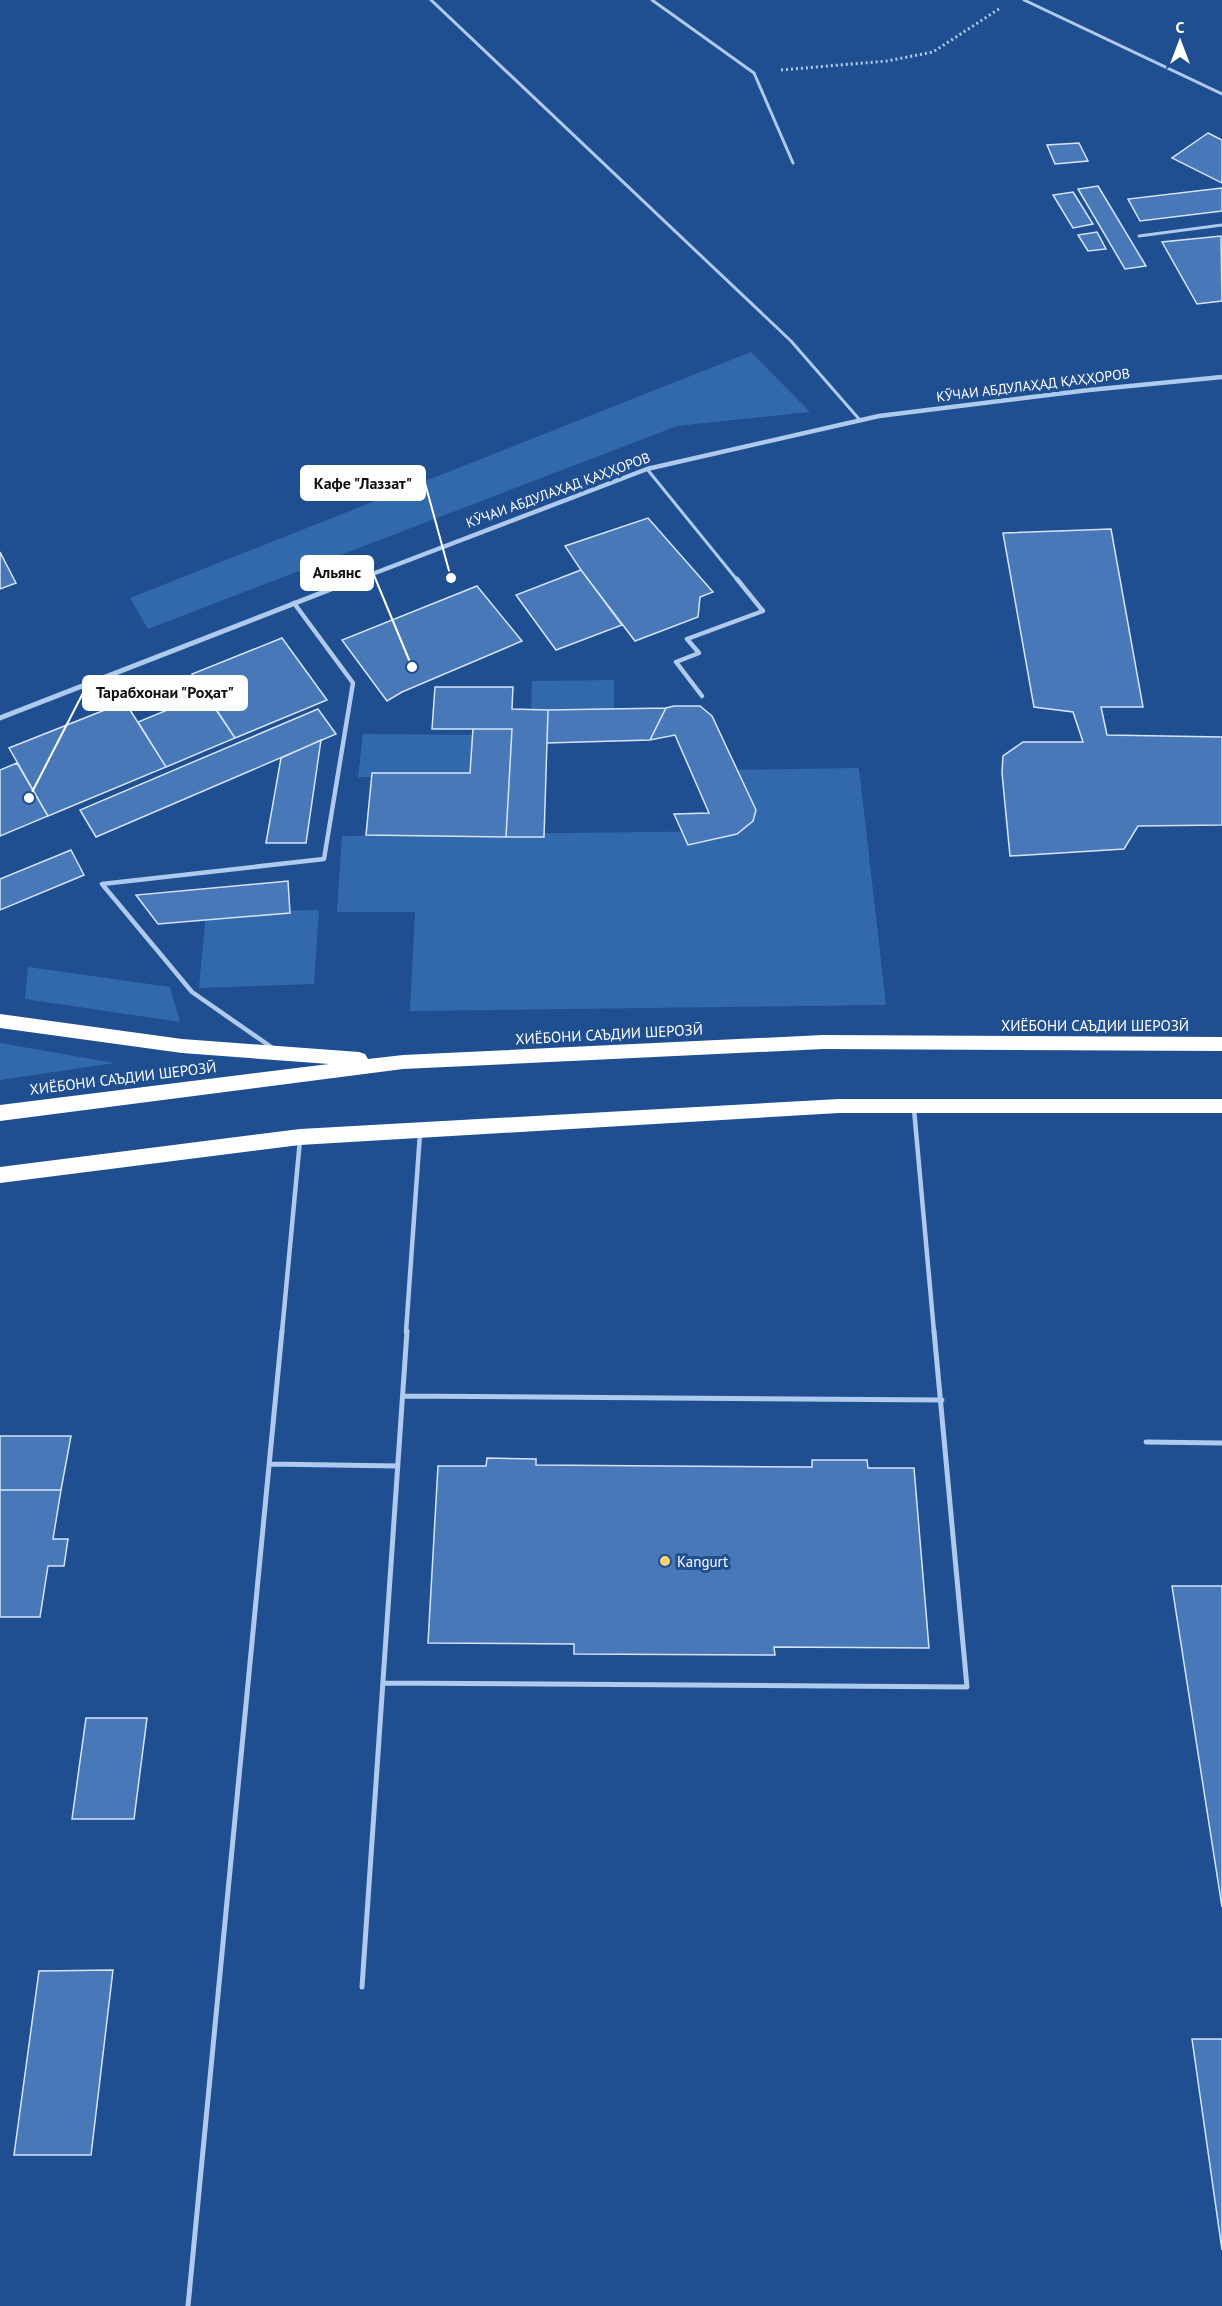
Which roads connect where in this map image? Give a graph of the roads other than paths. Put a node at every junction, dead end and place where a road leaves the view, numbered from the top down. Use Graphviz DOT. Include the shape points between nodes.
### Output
graph roads {
  1 [pos="431,0"];
  2 [pos="652,0"];
  3 [pos="1024,0"];
  4 [pos="1222,94"];
  5 [pos="794,163"];
  6 [pos="1222,225"];
  7 [pos="1139,236"];
  8 [pos="1222,377"];
  9 [pos="860,419"];
  10 [pos="647,469"];
  11 [pos="294,603"];
  12 [pos="702,696"];
  13 [pos="0,718"];
  14 [pos="0,1021"];
  15 [pos="1222,1044"];
  16 [pos="282,1054"];
  17 [pos="403,1062"];
  18 [pos="914,1106"];
  19 [pos="1222,1106"];
  20 [pos="0,1113"];
  21 [pos="421,1130"];
  22 [pos="300,1137"];
  23 [pos="0,1175"];
  24 [pos="403,1396"];
  25 [pos="942,1400"];
  26 [pos="1146,1442"];
  27 [pos="1222,1443"];
  28 [pos="269,1464"];
  29 [pos="398,1466"];
  30 [pos="383,1683"];
  31 [pos="362,1987"];
  32 [pos="188,2306"];
  1 -- 9 [label="lane" via="791,341"];
  2 -- 5 [label="lane" via="754,73"];
  3 -- 4 [label="lane"];
  6 -- 7 [label="lane"];
  8 -- 9 [label="street, КӮЧАИ АБДУЛАҲАД ҚАҲҲОРОВ"];
  9 -- 10 [label="street, КӮЧАИ АБДУЛАҲАД ҚАҲҲОРОВ"];
  10 -- 11 [label="street, КӮЧАИ АБДУЛАҲАД ҚАҲҲОРОВ"];
  10 -- 12 [label="lane" via="763,611 687,639 699,653 676,662"];
  11 -- 13 [label="street, КӮЧАИ АБДУЛАҲАД ҚАҲҲОРОВ"];
  11 -- 16 [label="lane" via="353,683 324,859 102,884 192,992"];
  14 -- 16 [label="highway" via="182,1046"];
  15 -- 17 [label="highway, ХИЁБОНИ САЪДИИ ШЕРОЗӢ" via="823,1042"];
  16 -- 17 [label="highway"];
  17 -- 20 [label="highway, ХИЁБОНИ САЪДИИ ШЕРОЗӢ"];
  18 -- 19 [label="highway"];
  18 -- 21 [label="highway" via="839,1106"];
  18 -- 25 [label="lane"];
  21 -- 22 [label="highway"];
  21 -- 24 [label="lane"];
  22 -- 23 [label="highway"];
  22 -- 28 [label="lane"];
  24 -- 25 [label="lane"];
  24 -- 29 [label="lane"];
  25 -- 30 [label="lane" via="967,1687"];
  26 -- 27 [label="lane"];
  28 -- 29 [label="lane"];
  28 -- 32 [label="lane"];
  29 -- 30 [label="lane"];
  30 -- 31 [label="lane"];
}
